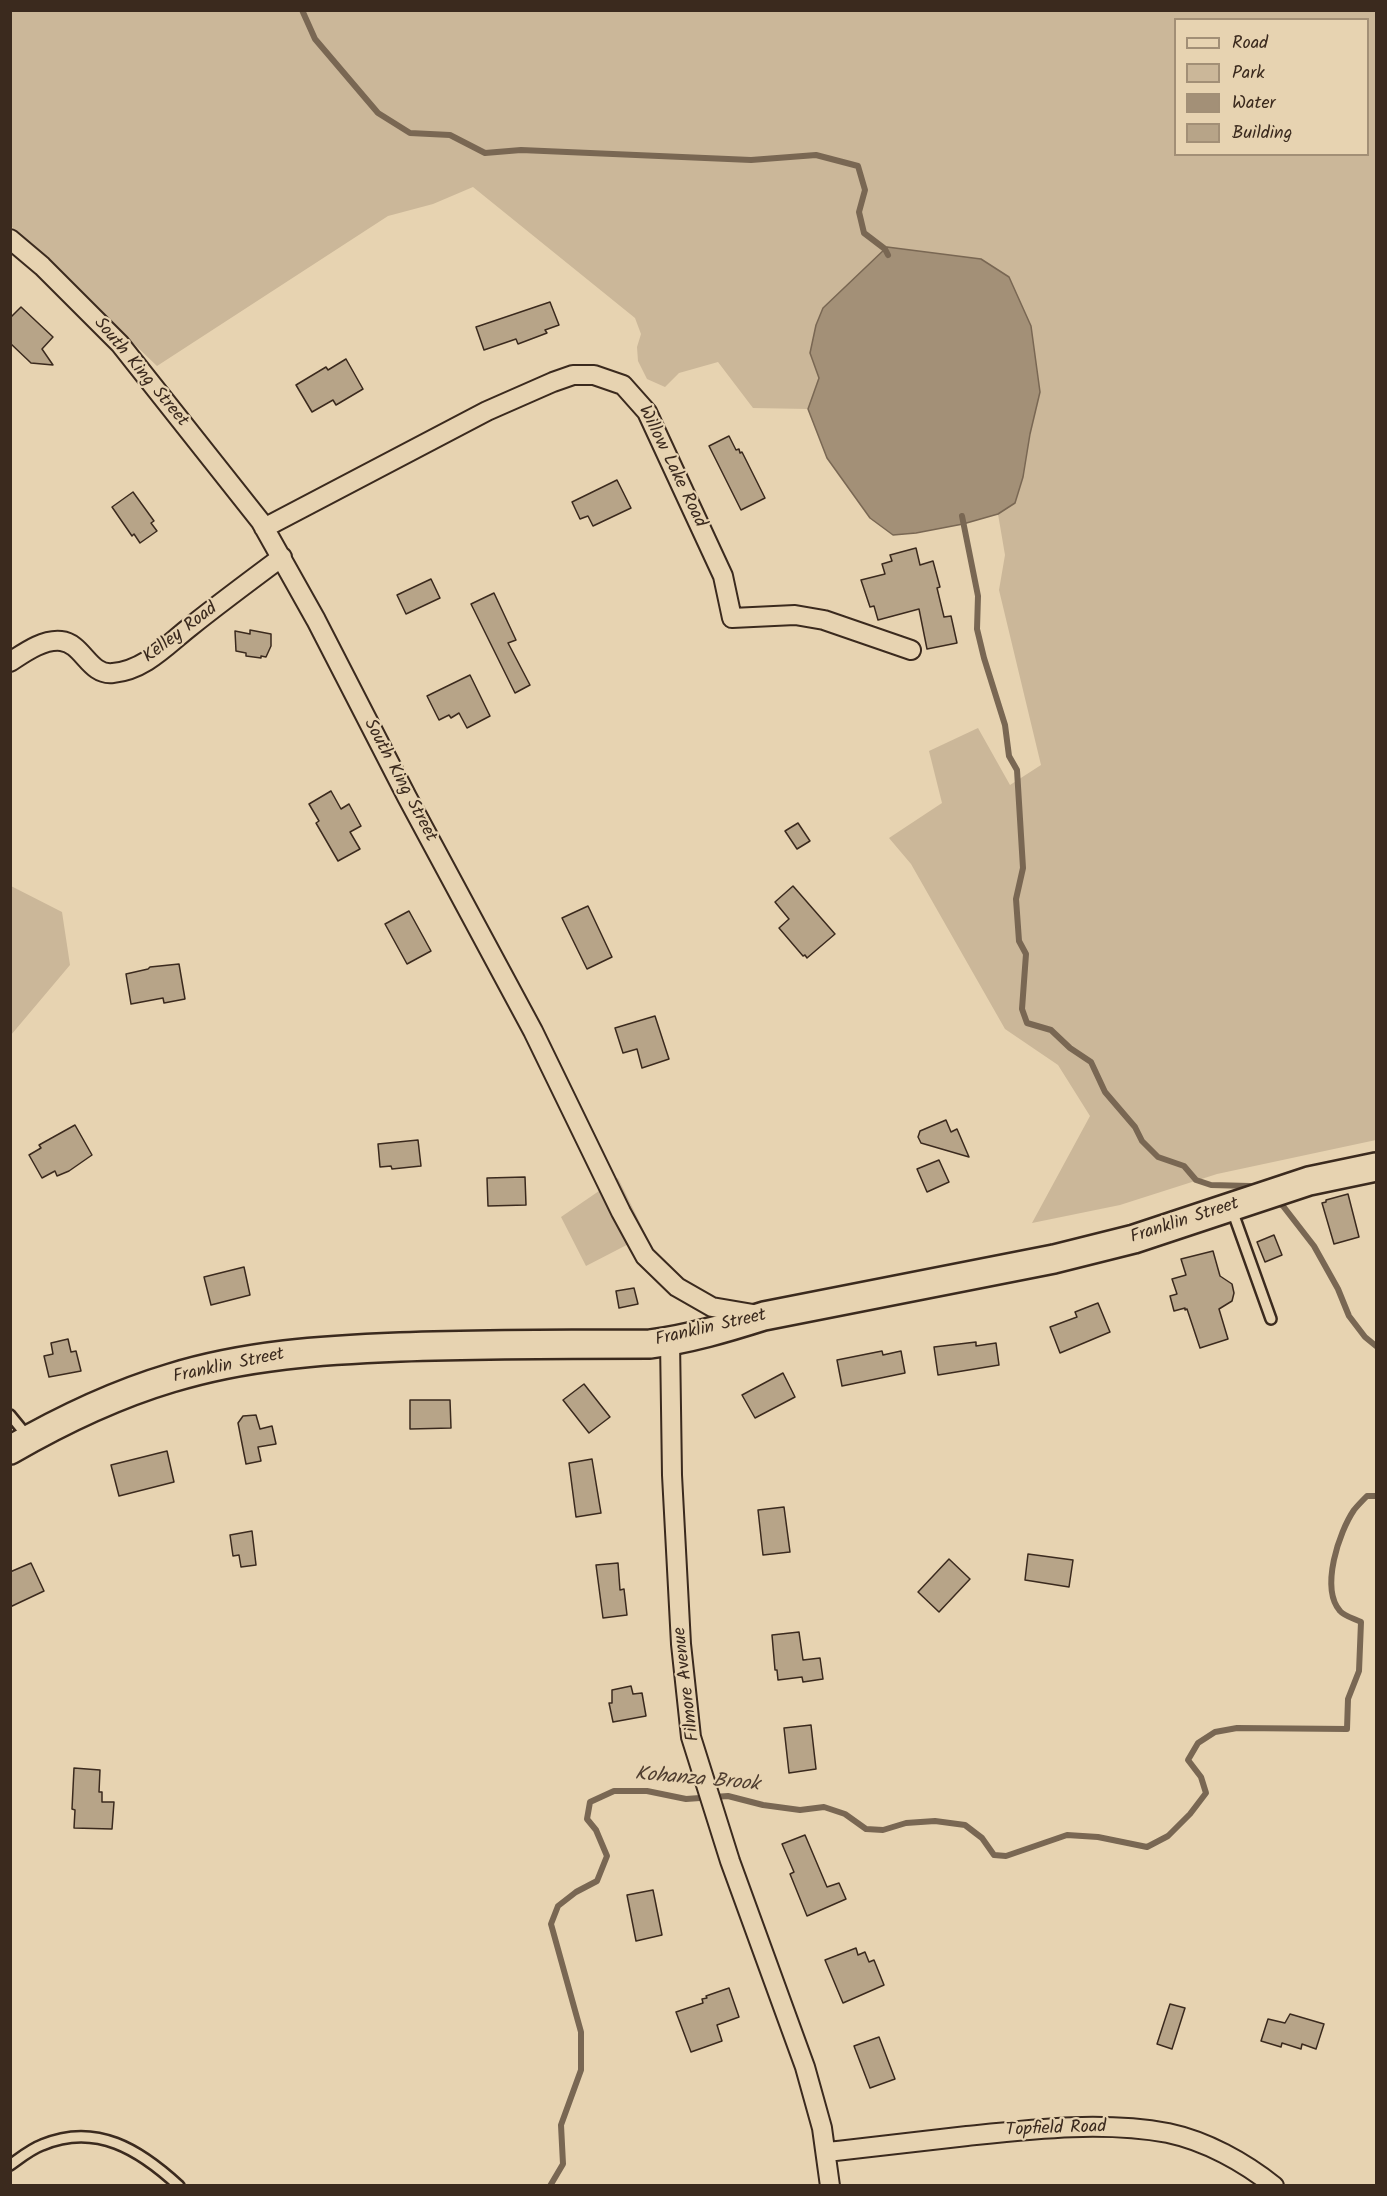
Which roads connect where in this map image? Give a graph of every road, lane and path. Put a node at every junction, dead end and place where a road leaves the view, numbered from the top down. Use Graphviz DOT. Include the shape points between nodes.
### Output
graph roads {
  1 [pos="10,239"];
  2 [pos="264,528"];
  3 [pos="282,557"];
  4 [pos="911,650"];
  5 [pos="10,662"];
  6 [pos="1377,1167"];
  7 [pos="1231,1208"];
  8 [pos="764,1316"];
  9 [pos="1271,1319"];
  10 [pos="670,1341"];
  11 [pos="10,1415"];
  12 [pos="20,1445"];
  13 [pos="827,2152"];
  14 [pos="10,2165"];
  15 [pos="179,2186"];
  16 [pos="830,2186"];
  17 [pos="1274,2186"];
  1 -- 2 [label="street, South King Street" via="120,344"];
  2 -- 3 [label="street, South King Street"];
  2 -- 4 [label="street, Willow Lake Road" via="487,411 573,375 594,375 623,385 647,412 723,576 732,618 795,615 824,620"];
  3 -- 5 [label="street, Kelley Road" via="136,668 111,674 101,672 78,649 60,641 29,650"];
  3 -- 8 [label="street, South King Street" via="533,1031 645,1256 677,1287 712,1307"];
  6 -- 7 [label="main road, Franklin Street" via="1309,1181"];
  7 -- 8 [label="main road, Franklin Street" via="1054,1259"];
  7 -- 9 [label="lane"];
  8 -- 10 [label="main road, Franklin Street"];
  10 -- 12 [label="main road, Franklin Street" via="348,1349 267,1356 172,1377 105,1401"];
  10 -- 13 [label="street, Filmore Avenue" via="672,1475 691,1737 730,1861 805,2067"];
  11 -- 12 [label="lane"];
  13 -- 16 [label="street, Filmore Avenue"];
  13 -- 17 [label="street, Topfield Road" via="1016,2131 1114,2128 1169,2134 1207,2145"];
  14 -- 15 [label="lane" via="42,2145 80,2135 112,2140 154,2163"];
}
